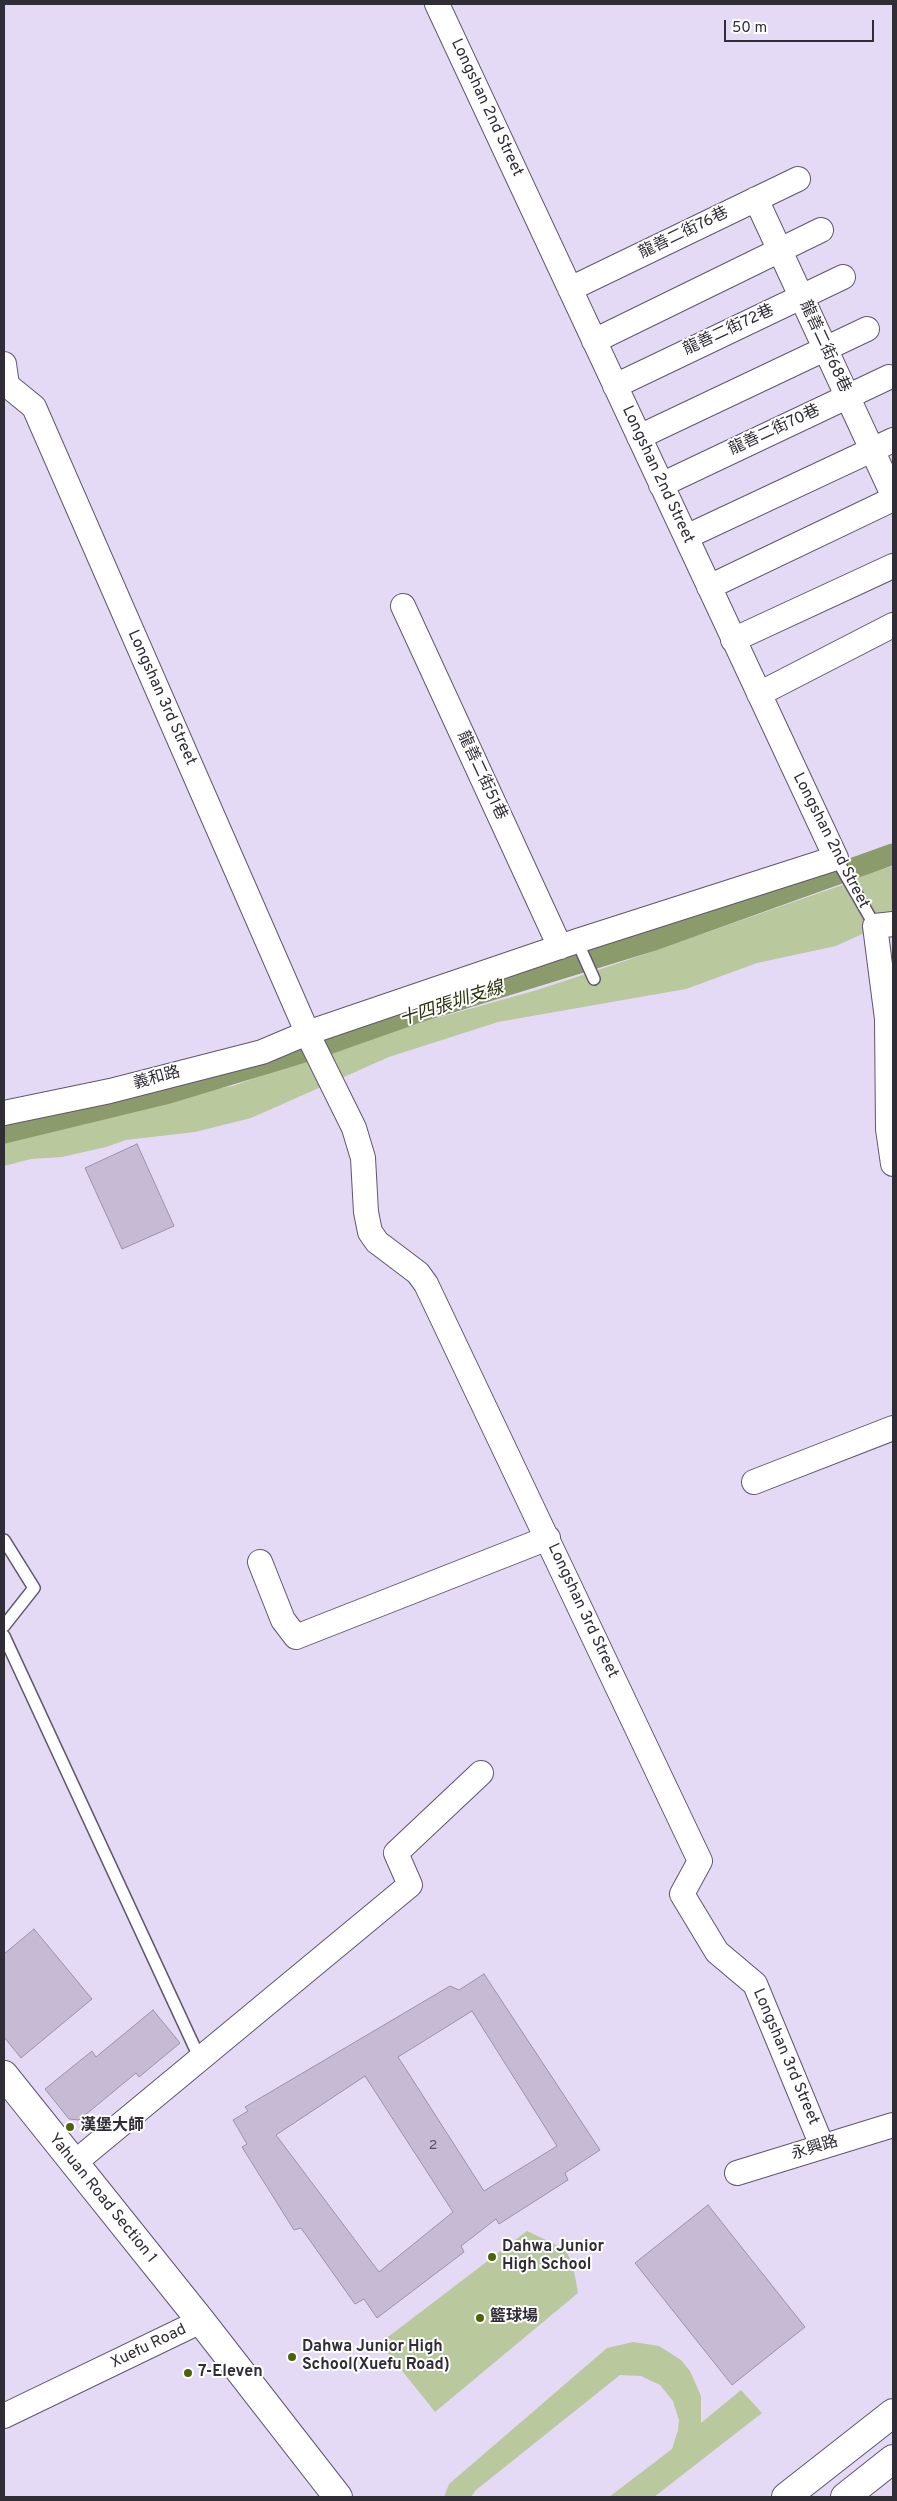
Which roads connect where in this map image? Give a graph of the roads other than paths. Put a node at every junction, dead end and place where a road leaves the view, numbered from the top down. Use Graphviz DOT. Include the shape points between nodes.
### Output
graph roads {
  1 [pos="437,4"];
  2 [pos="798,179"];
  3 [pos="756,200"];
  4 [pos="821,230"];
  5 [pos="780,251"];
  6 [pos="843,277"];
  7 [pos="570,289"];
  8 [pos="801,297"];
  9 [pos="867,328"];
  10 [pos="594,341"];
  11 [pos="825,348"];
  12 [pos="4,364"];
  13 [pos="889,377"];
  14 [pos="615,386"];
  15 [pos="848,397"];
  16 [pos="639,437"];
  17 [pos="883,445"];
  18 [pos="661,484"];
  19 [pos="893,497"];
  20 [pos="686,537"];
  21 [pos="893,566"];
  22 [pos="709,587"];
  23 [pos="403,606"];
  24 [pos="893,625"];
  25 [pos="734,640"];
  26 [pos="759,694"];
  27 [pos="836,858"];
  28 [pos="884,925"];
  29 [pos="568,944"];
  30 [pos="594,979"];
  31 [pos="309,1037"];
  32 [pos="4,1113"];
  33 [pos="893,1164"];
  34 [pos="893,1428"];
  35 [pos="754,1482"];
  36 [pos="548,1538"];
  37 [pos="4,1540"];
  38 [pos="260,1562"];
  39 [pos="4,1626"];
  40 [pos="4,1636"];
  41 [pos="481,1773"];
  42 [pos="200,2059"];
  43 [pos="4,2075"];
  44 [pos="893,2125"];
  45 [pos="822,2146"];
  46 [pos="73,2164"];
  47 [pos="737,2173"];
  48 [pos="201,2322"];
  49 [pos="893,2413"];
  50 [pos="4,2416"];
  51 [pos="893,2459"];
  52 [pos="338,2497"];
  53 [pos="786,2497"];
  54 [pos="845,2497"];
  1 -- 7 [label="street, Longshan 2nd Street"];
  2 -- 3 [label="street, 龍善二街76巷"];
  3 -- 5 [label="street, 龍善二街68巷"];
  3 -- 7 [label="street, 龍善二街76巷"];
  4 -- 5 [label="street"];
  5 -- 8 [label="street, 龍善二街68巷"];
  5 -- 10 [label="street"];
  6 -- 8 [label="street, 龍善二街72巷"];
  7 -- 10 [label="street, Longshan 2nd Street"];
  8 -- 11 [label="street, 龍善二街68巷"];
  8 -- 14 [label="street, 龍善二街72巷"];
  9 -- 11 [label="street"];
  10 -- 14 [label="street, Longshan 2nd Street"];
  11 -- 15 [label="street, 龍善二街68巷"];
  11 -- 16 [label="street"];
  12 -- 31 [label="street, Longshan 3rd Street" via="7,385 34,407"];
  13 -- 15 [label="street, 龍善二街70巷"];
  14 -- 16 [label="street, Longshan 2nd Street"];
  15 -- 17 [label="street, 龍善二街68巷"];
  15 -- 18 [label="street, 龍善二街70巷"];
  16 -- 18 [label="street, Longshan 2nd Street"];
  17 -- 19 [label="street, 龍善二街68巷"];
  17 -- 20 [label="street"];
  18 -- 20 [label="street, Longshan 2nd Street"];
  19 -- 22 [label="street, 龍善二街68巷"];
  20 -- 22 [label="street, Longshan 2nd Street"];
  21 -- 25 [label="street"];
  22 -- 25 [label="street, Longshan 2nd Street"];
  23 -- 29 [label="street, 龍善二街51巷"];
  24 -- 26 [label="street"];
  25 -- 26 [label="street, Longshan 2nd Street"];
  26 -- 27 [label="street, Longshan 2nd Street"];
  27 -- 28 [label="lane, Longshan 2nd Street" via="860,902"];
  27 -- 29 [label="street"];
  28 -- 33 [label="street" via="888,1129"];
  29 -- 30 [label="lane"];
  29 -- 31 [label="street"];
  31 -- 32 [label="street, 義和路" via="110,1092"];
  31 -- 36 [label="street, Longshan 3rd Street" via="360,1142 370,1232 377,1242 418,1273 426,1284"];
  34 -- 35 [label="street"];
  36 -- 38 [label="street" via="296,1637 282,1620"];
  36 -- 45 [label="street, Longshan 3rd Street" via="700,1861 682,1894 717,1952 755,1984"];
  37 -- 39 [label="lane" via="34,1588"];
  40 -- 42 [label="lane"];
  41 -- 42 [label="street" via="396,1853 410,1885"];
  42 -- 46 [label="street"];
  43 -- 46 [label="street, Yahuan Road Section 1"];
  44 -- 45 [label="street, 永興路"];
  45 -- 47 [label="street, 永興路"];
  46 -- 48 [label="street, Yahuan Road Section 1"];
  48 -- 50 [label="street, Xuefu Road"];
  48 -- 52 [label="street, Xuefu Road"];
  49 -- 53 [label="street"];
  51 -- 54 [label="street"];
}
